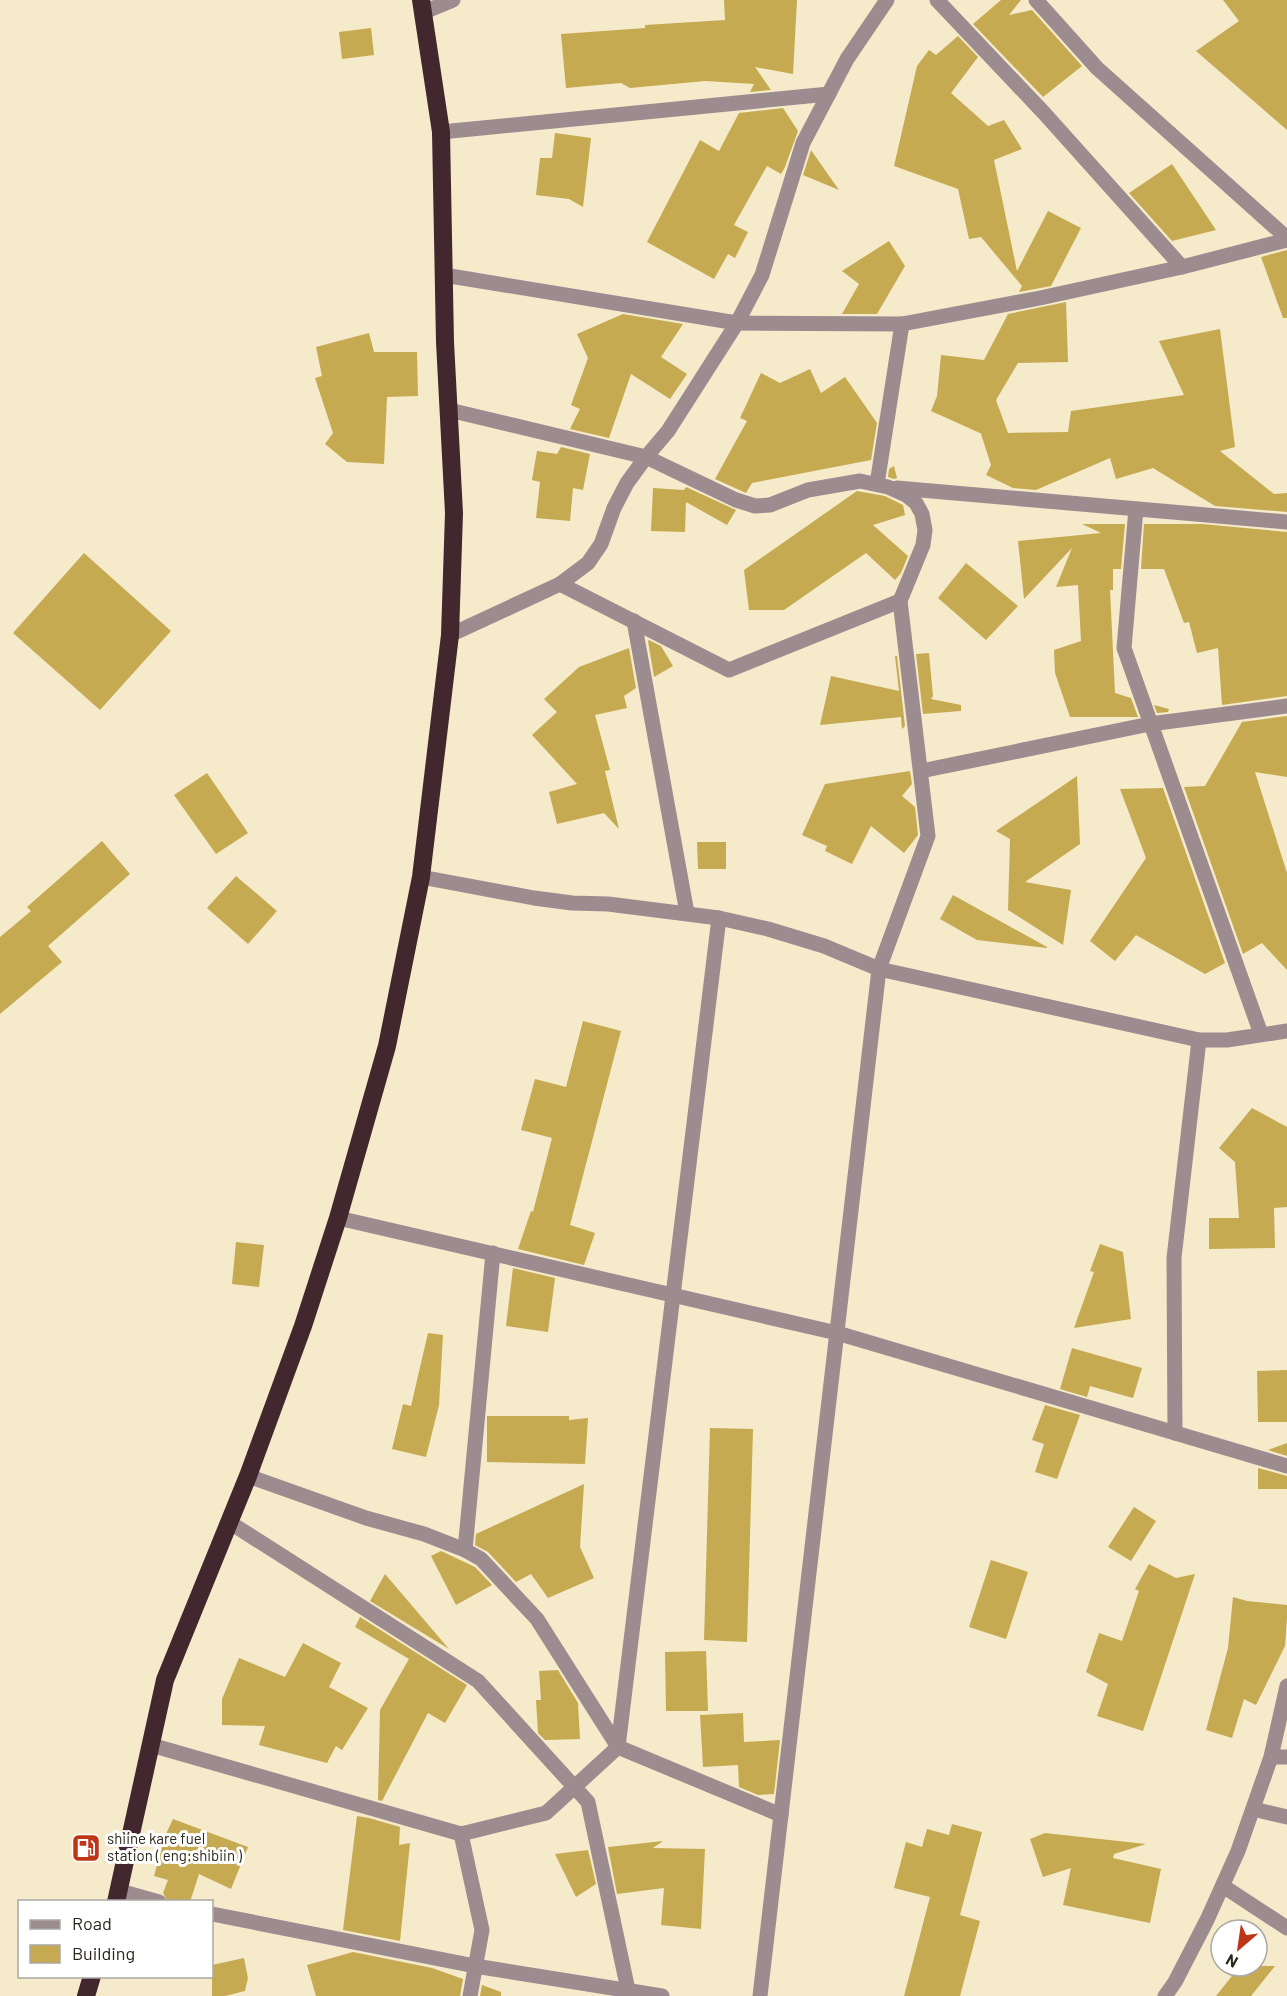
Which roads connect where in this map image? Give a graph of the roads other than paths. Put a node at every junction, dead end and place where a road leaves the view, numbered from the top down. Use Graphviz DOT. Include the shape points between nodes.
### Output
graph roads {
  1 [pos="453,0"];
  2 [pos="887,0"];
  3 [pos="937,0"];
  4 [pos="1036,0"];
  5 [pos="423,6"];
  6 [pos="829,94"];
  7 [pos="441,132"];
  8 [pos="1287,239"];
  9 [pos="1182,267"];
  10 [pos="444,275"];
  11 [pos="736,323"];
  12 [pos="902,324"];
  13 [pos="448,410"];
  14 [pos="646,457"];
  15 [pos="883,486"];
  16 [pos="1136,508"];
  17 [pos="1287,522"];
  18 [pos="560,584"];
  19 [pos="900,601"];
  20 [pos="634,621"];
  21 [pos="450,635"];
  22 [pos="1287,706"];
  23 [pos="1150,724"];
  24 [pos="921,771"];
  25 [pos="421,877"];
  26 [pos="687,913"];
  27 [pos="719,918"];
  28 [pos="879,969"];
  29 [pos="1287,1031"];
  30 [pos="1262,1034"];
  31 [pos="1199,1040"];
  32 [pos="338,1218"];
  33 [pos="492,1253"];
  34 [pos="673,1295"];
  35 [pos="837,1333"];
  36 [pos="1175,1433"];
  37 [pos="1287,1466"];
  38 [pos="248,1476"];
  39 [pos="230,1522"];
  40 [pos="465,1550"];
  41 [pos="1287,1686"];
  42 [pos="151,1745"];
  43 [pos="618,1747"];
  44 [pos="1271,1757"];
  45 [pos="1287,1757"];
  46 [pos="575,1787"];
  47 [pos="1253,1809"];
  48 [pos="781,1815"];
  49 [pos="1287,1817"];
  50 [pos="461,1834"];
  51 [pos="1223,1886"];
  52 [pos="118,1896"];
  53 [pos="145,1900"];
  54 [pos="213,1914"];
  55 [pos="1287,1928"];
  56 [pos="475,1965"];
  57 [pos="92,1978"];
  58 [pos="628,1990"];
  59 [pos="86,1996"];
  60 [pos="470,1996"];
  61 [pos="662,1996"];
  62 [pos="760,1996"];
  63 [pos="1165,1996"];
  1 -- 5 [label="street"];
  2 -- 6 [label="street" via="847,59"];
  3 -- 9 [label="street"];
  4 -- 8 [label="street" via="1097,68"];
  5 -- 7 [label="highway"];
  6 -- 7 [label="street"];
  6 -- 11 [label="street" via="803,142 762,275"];
  7 -- 10 [label="highway"];
  8 -- 9 [label="street"];
  9 -- 12 [label="street"];
  10 -- 11 [label="street"];
  10 -- 13 [label="highway"];
  11 -- 12 [label="street"];
  11 -- 14 [label="street" via="668,431"];
  12 -- 15 [label="street"];
  13 -- 14 [label="street"];
  13 -- 21 [label="highway" via="454,513"];
  14 -- 15 [label="street" via="755,506 840,483 860,481"];
  14 -- 18 [label="street" via="627,483 601,544 588,564"];
  15 -- 16 [label="street"];
  15 -- 19 [label="street" via="916,503 925,530 923,545"];
  16 -- 17 [label="street"];
  16 -- 23 [label="street" via="1124,648"];
  18 -- 20 [label="street"];
  18 -- 21 [label="street"];
  19 -- 20 [label="street" via="729,670"];
  19 -- 24 [label="street"];
  20 -- 26 [label="street"];
  21 -- 25 [label="highway"];
  22 -- 23 [label="street"];
  23 -- 24 [label="street"];
  23 -- 30 [label="street"];
  24 -- 28 [label="street" via="928,836"];
  25 -- 26 [label="street" via="534,898"];
  25 -- 32 [label="highway" via="387,1046"];
  26 -- 27 [label="street"];
  27 -- 28 [label="street" via="824,946"];
  27 -- 34 [label="street"];
  28 -- 31 [label="street"];
  28 -- 35 [label="street"];
  29 -- 30 [label="street"];
  30 -- 31 [label="street"];
  31 -- 36 [label="street" via="1174,1258"];
  32 -- 33 [label="street"];
  32 -- 38 [label="highway"];
  33 -- 34 [label="street"];
  33 -- 40 [label="street"];
  34 -- 35 [label="street"];
  34 -- 43 [label="street"];
  35 -- 36 [label="street"];
  35 -- 48 [label="street"];
  36 -- 37 [label="street"];
  38 -- 39 [label="highway"];
  38 -- 40 [label="street"];
  39 -- 42 [label="highway" via="165,1680"];
  39 -- 46 [label="street" via="478,1681"];
  40 -- 43 [label="street" via="481,1559 537,1619"];
  41 -- 44 [label="street"];
  42 -- 50 [label="street"];
  42 -- 52 [label="highway"];
  43 -- 46 [label="street"];
  43 -- 48 [label="street"];
  44 -- 45 [label="street"];
  44 -- 47 [label="street"];
  46 -- 50 [label="street" via="546,1814"];
  46 -- 58 [label="street" via="588,1802"];
  47 -- 49 [label="street"];
  47 -- 51 [label="street"];
  48 -- 62 [label="street"];
  50 -- 56 [label="street" via="482,1930"];
  51 -- 55 [label="street"];
  51 -- 63 [label="street"];
  52 -- 53 [label="street"];
  54 -- 56 [label="street"];
  56 -- 58 [label="street"];
  56 -- 60 [label="street"];
  57 -- 59 [label="highway"];
  58 -- 61 [label="street"];
}
